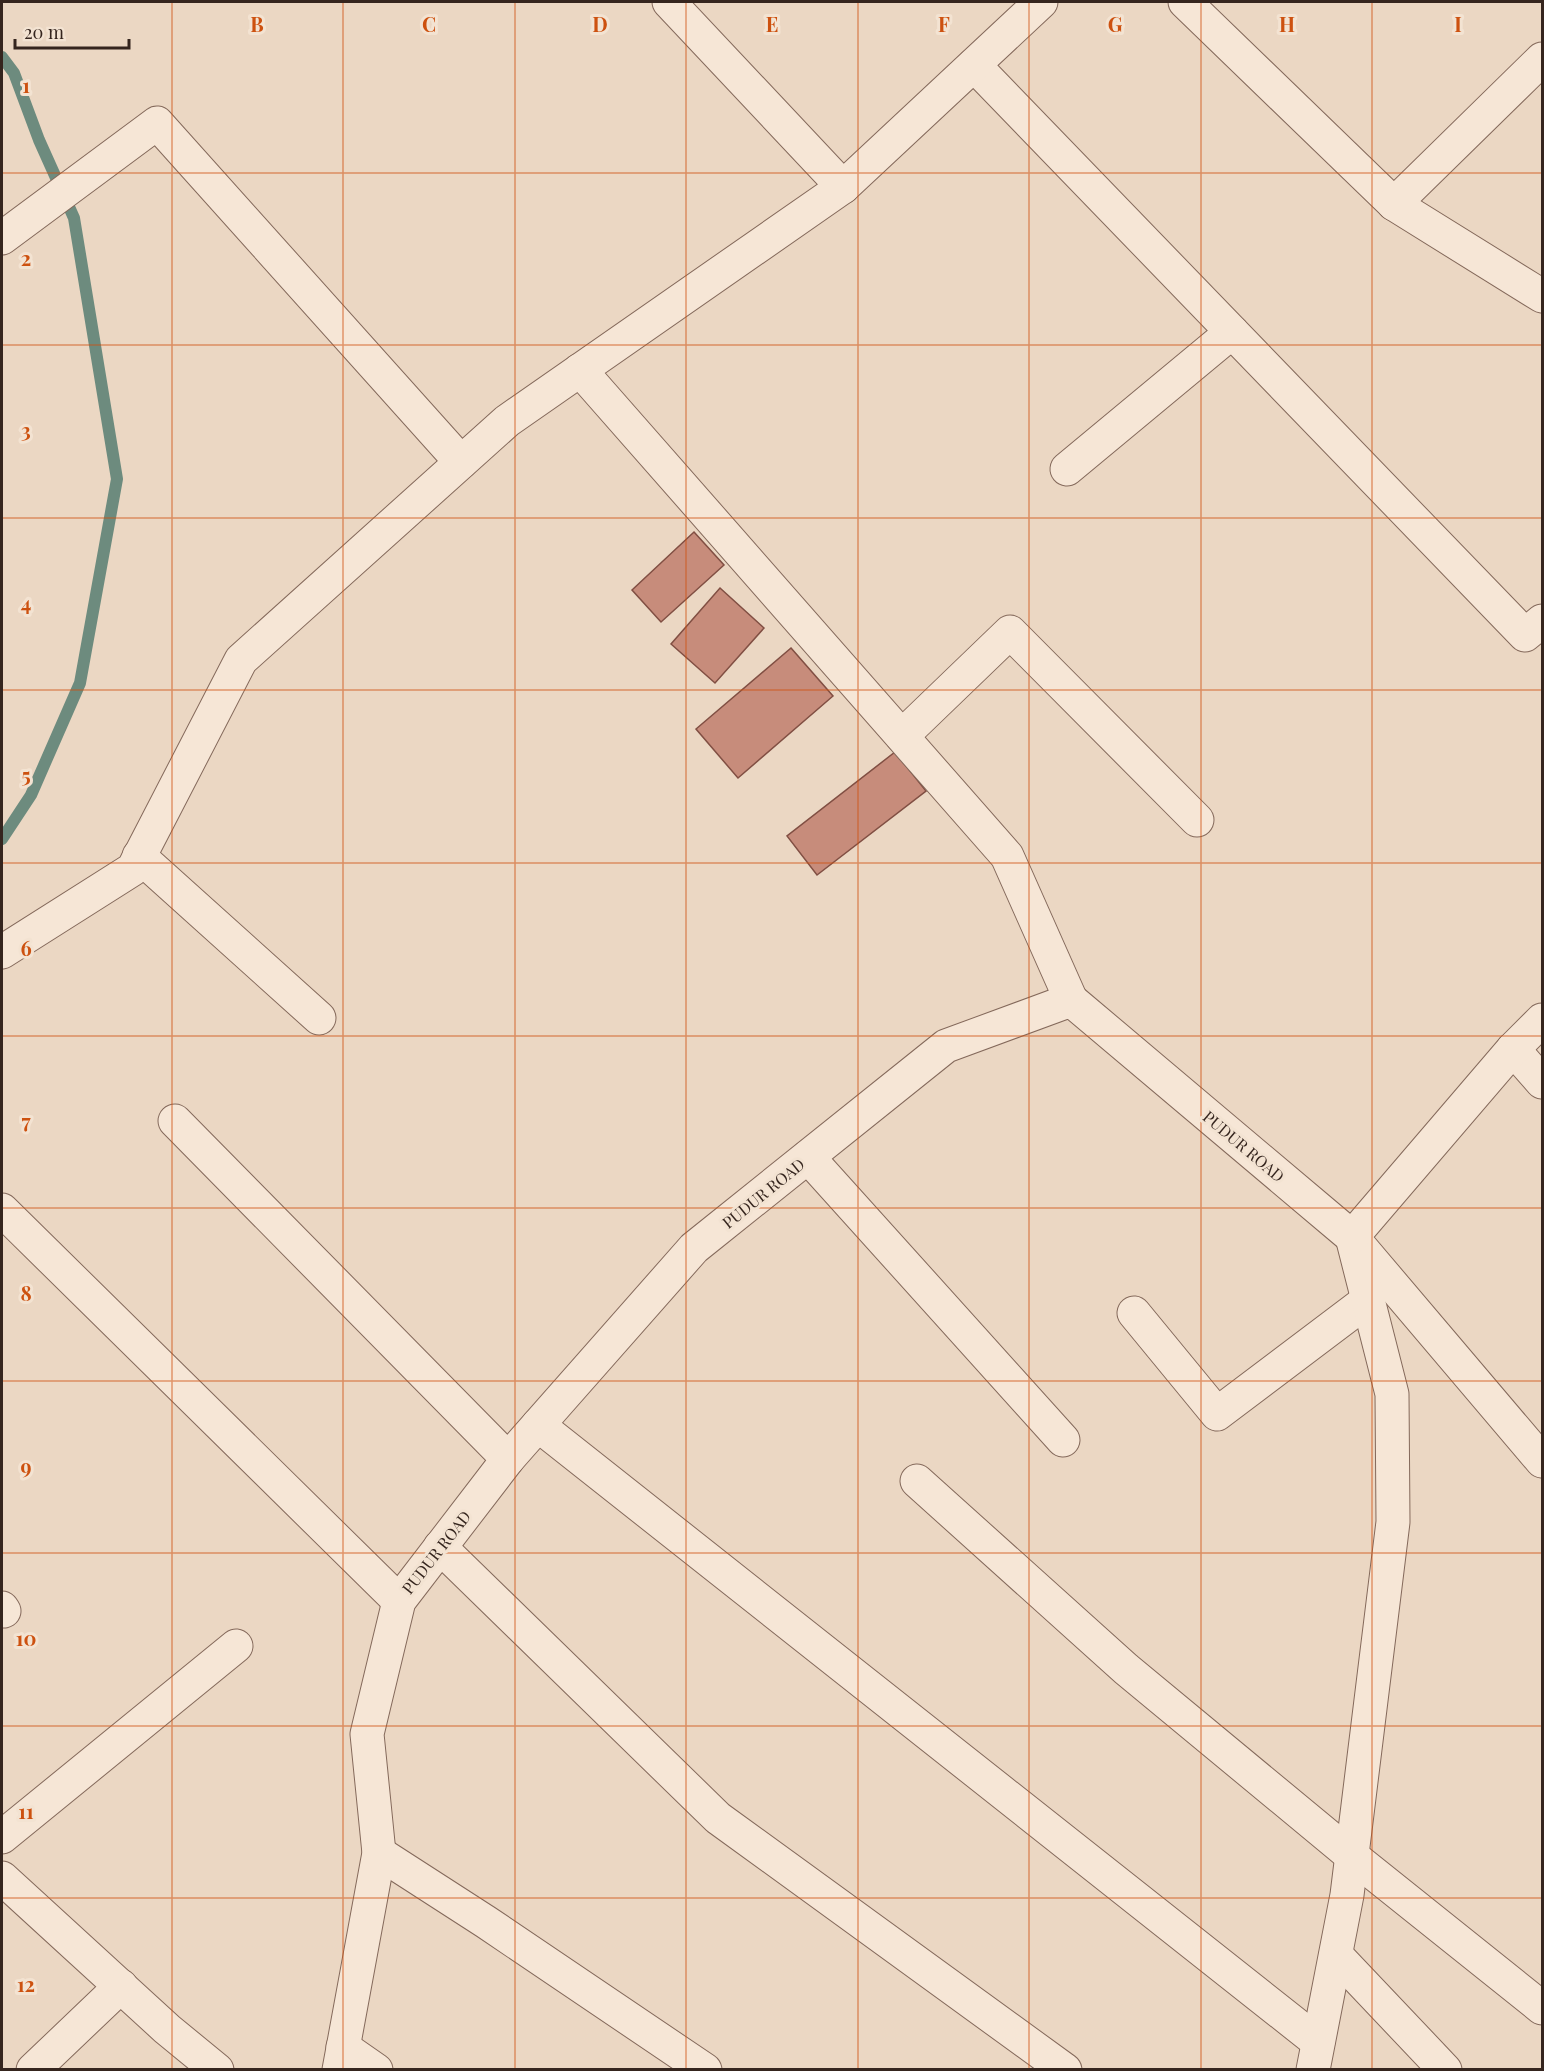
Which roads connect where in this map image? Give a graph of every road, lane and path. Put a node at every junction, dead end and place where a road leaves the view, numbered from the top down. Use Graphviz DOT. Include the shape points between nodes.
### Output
graph roads {
  1 [pos="669,2"];
  2 [pos="1041,2"];
  3 [pos="1185,2"];
  4 [pos="1542,59"];
  5 [pos="974,65"];
  6 [pos="843,187"];
  7 [pos="1394,204"];
  8 [pos="2,238"];
  9 [pos="1542,296"];
  10 [pos="1232,332"];
  11 [pos="580,370"];
  12 [pos="460,462"];
  13 [pos="1067,469"];
  14 [pos="1542,621"];
  15 [pos="902,736"];
  16 [pos="1197,820"];
  17 [pos="140,856"];
  18 [pos="2,952"];
  19 [pos="1071,1000"];
  20 [pos="319,1018"];
  21 [pos="1542,1020"];
  22 [pos="1513,1049"];
  23 [pos="1542,1082"];
  24 [pos="175,1121"];
  25 [pos="808,1157"];
  26 [pos="2,1210"];
  27 [pos="1352,1237"];
  28 [pos="1368,1300"];
  29 [pos="1134,1313"];
  30 [pos="538,1425"];
  31 [pos="1063,1440"];
  32 [pos="508,1459"];
  33 [pos="1542,1461"];
  34 [pos="917,1481"];
  35 [pos="440,1547"];
  36 [pos="399,1601"];
  37 [pos="236,1646"];
  38 [pos="2,1837"];
  39 [pos="379,1853"];
  40 [pos="1352,1856"];
  41 [pos="2,1878"];
  42 [pos="1336,1955"];
  43 [pos="121,1986"];
  44 [pos="1542,2008"];
  45 [pos="1315,2056"];
  46 [pos="341,2058"];
  47 [pos="33,2070"];
  48 [pos="218,2070"];
  49 [pos="376,2070"];
  50 [pos="705,2070"];
  51 [pos="1065,2070"];
  52 [pos="1445,2070"];
  1 -- 6 [label="street"];
  2 -- 5 [label="street"];
  3 -- 7 [label="street"];
  4 -- 7 [label="street"];
  5 -- 6 [label="street"];
  5 -- 10 [label="street"];
  6 -- 11 [label="street"];
  7 -- 9 [label="street"];
  8 -- 12 [label="street" via="157,123"];
  10 -- 13 [label="street"];
  10 -- 14 [label="street" via="1525,635"];
  11 -- 12 [label="street" via="507,420"];
  11 -- 15 [label="street"];
  12 -- 17 [label="street" via="241,660"];
  15 -- 16 [label="street" via="1010,632"];
  15 -- 19 [label="street" via="1007,855"];
  17 -- 18 [label="street" via="133,869"];
  17 -- 20 [label="street"];
  19 -- 25 [label="street, PUDUR ROAD" via="946,1046"];
  19 -- 27 [label="street, PUDUR ROAD"];
  21 -- 22 [label="street"];
  22 -- 23 [label="street"];
  22 -- 27 [label="street"];
  24 -- 32 [label="street"];
  25 -- 30 [label="street, PUDUR ROAD" via="694,1248"];
  25 -- 31 [label="street"];
  26 -- 36 [label="street"];
  27 -- 28 [label="street"];
  27 -- 33 [label="street, PUDUR ROAD"];
  28 -- 29 [label="street" via="1217,1414"];
  28 -- 40 [label="street" via="1392,1394 1393,1522"];
  30 -- 32 [label="street, PUDUR ROAD"];
  30 -- 45 [label="street"];
  32 -- 35 [label="street, PUDUR ROAD"];
  34 -- 40 [label="street" via="1126,1669"];
  35 -- 36 [label="street, PUDUR ROAD"];
  35 -- 51 [label="street" via="718,1818"];
  36 -- 39 [label="street, PUDUR ROAD" via="368,1734"];
  37 -- 38 [label="street"];
  39 -- 46 [label="street, PUDUR ROAD"];
  39 -- 50 [label="street"];
  40 -- 42 [label="street"];
  40 -- 44 [label="street"];
  41 -- 43 [label="street"];
  42 -- 45 [label="street"];
  42 -- 52 [label="street"];
  43 -- 47 [label="street"];
  43 -- 48 [label="street"];
  46 -- 49 [label="street"];
}
